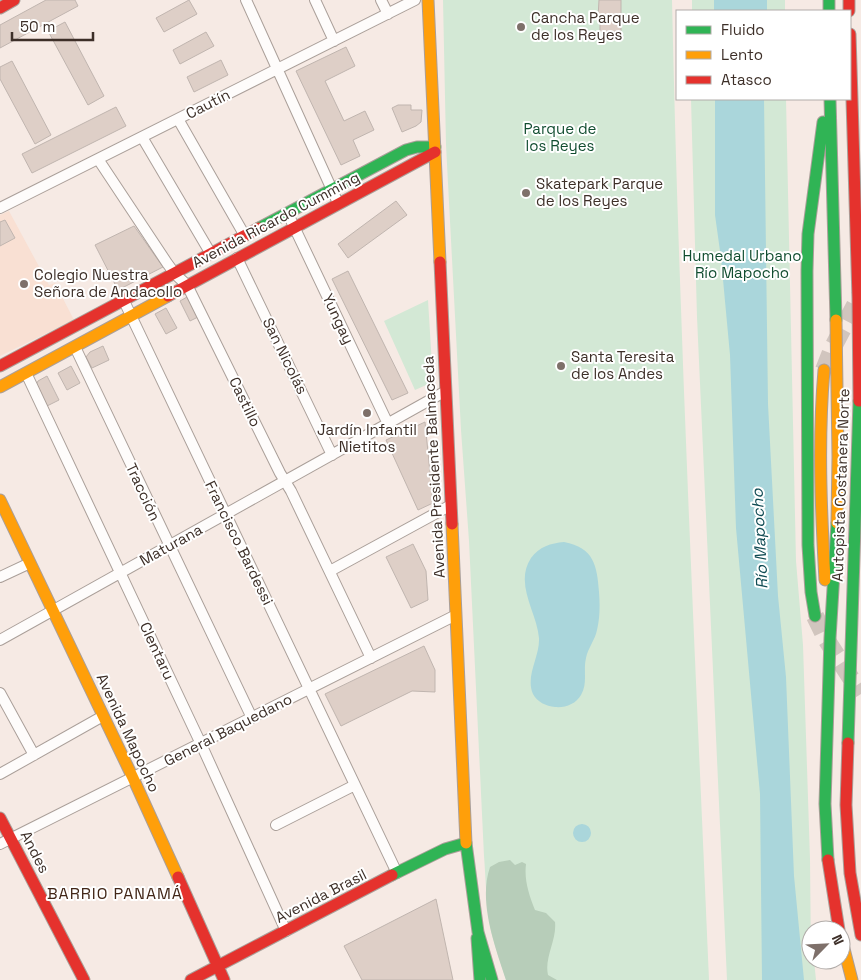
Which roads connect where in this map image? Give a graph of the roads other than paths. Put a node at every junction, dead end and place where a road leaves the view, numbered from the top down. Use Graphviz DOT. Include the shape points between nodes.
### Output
graph roads {
  1 [pos="14,0"];
  2 [pos="246,0"];
  3 [pos="315,0"];
  4 [pos="381,0"];
  5 [pos="415,0"];
  6 [pos="428,0"];
  7 [pos="0,8"];
  8 [pos="388,14"];
  9 [pos="334,41"];
  10 [pos="851,67"];
  11 [pos="278,69"];
  12 [pos="826,100"];
  13 [pos="830,100"];
  14 [pos="178,119"];
  15 [pos="142,137"];
  16 [pos="435,149"];
  17 [pos="98,159"];
  18 [pos="333,190"];
  19 [pos="338,203"];
  20 [pos="0,208"];
  21 [pos="288,214"];
  22 [pos="294,227"];
  23 [pos="245,236"];
  24 [pos="211,254"];
  25 [pos="237,258"];
  26 [pos="175,274"];
  27 [pos="187,285"];
  28 [pos="858,298"];
  29 [pos="124,301"];
  30 [pos="861,313"];
  31 [pos="131,316"];
  32 [pos="75,347"];
  33 [pos="0,366"];
  34 [pos="824,370"];
  35 [pos="26,373"];
  36 [pos="0,387"];
  37 [pos="446,391"];
  38 [pos="388,424"];
  39 [pos="332,455"];
  40 [pos="285,481"];
  41 [pos="0,500"];
  42 [pos="451,505"];
  43 [pos="226,514"];
  44 [pos="169,546"];
  45 [pos="30,563"];
  46 [pos="330,571"];
  47 [pos="120,574"];
  48 [pos="0,577"];
  49 [pos="53,611"];
  50 [pos="456,615"];
  51 [pos="815,616"];
  52 [pos="830,638"];
  53 [pos="0,640"];
  54 [pos="371,658"];
  55 [pos="309,689"];
  56 [pos="0,693"];
  57 [pos="104,716"];
  58 [pos="252,718"];
  59 [pos="201,744"];
  60 [pos="34,755"];
  61 [pos="0,774"];
  62 [pos="133,778"];
  63 [pos="355,785"];
  64 [pos="0,818"];
  65 [pos="276,825"];
  66 [pos="12,838"];
  67 [pos="466,843"];
  68 [pos="0,844"];
  69 [pos="397,873"];
  70 [pos="837,920"];
  71 [pos="286,931"];
  72 [pos="478,932"];
  73 [pos="861,935"];
  74 [pos="218,966"];
  75 [pos="84,980"];
  76 [pos="191,980"];
  77 [pos="224,980"];
  78 [pos="480,980"];
  79 [pos="492,980"];
  1 -- 7 [label="main road"];
  2 -- 11 [label="street"];
  3 -- 9 [label="street"];
  4 -- 8 [label="street"];
  5 -- 8 [label="street, Cautín"];
  6 -- 16 [label="main road, Avenida Presidente Balmaceda"];
  8 -- 9 [label="street, Cautín"];
  9 -- 11 [label="street, Cautín"];
  10 -- 28 [label="main road, Autopista Costanera Norte"];
  11 -- 14 [label="street, Cautín"];
  11 -- 18 [label="street"];
  12 -- 51 [label="main road" via="806,271 808,545"];
  13 -- 52 [label="main road, Autopista Costanera Norte" via="838,456"];
  14 -- 15 [label="street, Cautín"];
  14 -- 23 [label="street"];
  15 -- 17 [label="street, Cautín"];
  15 -- 24 [label="street"];
  16 -- 18 [label="main road, Avenida Ricardo Cumming" via="417,147 406,150"];
  16 -- 19 [label="main road, Avenida Ricardo Cumming"];
  16 -- 37 [label="main road, Avenida Presidente Balmaceda"];
  17 -- 20 [label="street, Cautín"];
  17 -- 26 [label="street, Castillo"];
  18 -- 19 [label="street"];
  18 -- 21 [label="main road, Avenida Ricardo Cumming"];
  19 -- 22 [label="main road, Avenida Ricardo Cumming"];
  21 -- 22 [label="street, Yungay"];
  21 -- 23 [label="main road, Avenida Ricardo Cumming"];
  22 -- 25 [label="main road, Avenida Ricardo Cumming"];
  22 -- 38 [label="street, Yungay"];
  23 -- 24 [label="main road, Avenida Ricardo Cumming"];
  24 -- 26 [label="main road, Avenida Ricardo Cumming"];
  25 -- 27 [label="main road, Avenida Ricardo Cumming"];
  25 -- 39 [label="street, San Nicolás"];
  26 -- 27 [label="street, Castillo"];
  26 -- 29 [label="main road, Avenida Ricardo Cumming"];
  27 -- 31 [label="main road, Avenida Ricardo Cumming"];
  27 -- 40 [label="street, Castillo"];
  28 -- 30 [label="main road"];
  28 -- 73 [label="main road, Autopista Costanera Norte" via="859,405 846,806 850,874"];
  29 -- 31 [label="street, Francisco Bardessi"];
  29 -- 33 [label="main road, Avenida Ricardo Cumming"];
  31 -- 32 [label="main road, Avenida Ricardo Cumming"];
  31 -- 43 [label="street, Francisco Bardessi"];
  32 -- 35 [label="main road, Avenida Ricardo Cumming"];
  32 -- 44 [label="street, Tracción"];
  34 -- 52 [label="main road" via="820,511"];
  35 -- 36 [label="main road, Avenida Ricardo Cumming"];
  35 -- 47 [label="street, Clentaru"];
  37 -- 38 [label="street, Maturana"];
  37 -- 42 [label="main road, Avenida Presidente Balmaceda"];
  38 -- 39 [label="street, Maturana"];
  39 -- 40 [label="street, Maturana"];
  40 -- 43 [label="street, Maturana"];
  40 -- 46 [label="street, Castillo"];
  41 -- 45 [label="main road, Avenida Mapocho"];
  42 -- 46 [label="street"];
  42 -- 50 [label="main road, Avenida Presidente Balmaceda"];
  43 -- 44 [label="street, Maturana"];
  43 -- 55 [label="street, Francisco Bardessi"];
  44 -- 47 [label="street, Maturana"];
  44 -- 58 [label="street, Tracción"];
  45 -- 48 [label="street"];
  45 -- 49 [label="main road, Avenida Mapocho"];
  46 -- 54 [label="street, Castillo"];
  47 -- 49 [label="street, Maturana"];
  47 -- 59 [label="street, Clentaru"];
  49 -- 53 [label="street, Maturana"];
  49 -- 57 [label="main road, Avenida Mapocho"];
  50 -- 54 [label="street, General Baquedano"];
  50 -- 67 [label="main road, Avenida Presidente Balmaceda"];
  52 -- 70 [label="main road, Autopista Costanera Norte" via="825,813 828,864"];
  54 -- 55 [label="street, General Baquedano"];
  55 -- 58 [label="street, General Baquedano"];
  55 -- 63 [label="street, Francisco Bardessi"];
  56 -- 60 [label="street"];
  57 -- 60 [label="street"];
  57 -- 62 [label="main road, Avenida Mapocho"];
  58 -- 59 [label="street, General Baquedano"];
  59 -- 62 [label="street, General Baquedano"];
  59 -- 71 [label="street, Clentaru"];
  60 -- 61 [label="street"];
  62 -- 66 [label="street, General Baquedano"];
  62 -- 74 [label="main road, Avenida Mapocho"];
  63 -- 65 [label="street"];
  63 -- 69 [label="street, Francisco Bardessi"];
  64 -- 66 [label="main road, Andes"];
  66 -- 68 [label="street, General Baquedano"];
  66 -- 75 [label="main road, Andes"];
  67 -- 69 [label="main road, Avenida Brasil" via="445,849"];
  67 -- 72 [label="main road, Avenida Presidente Balmaceda"];
  69 -- 71 [label="main road, Avenida Brasil"];
  71 -- 74 [label="main road, Avenida Brasil"];
  72 -- 78 [label="main road, Avenida Presidente Balmaceda"];
  72 -- 79 [label="main road, Avenida Presidente Balmaceda"];
  74 -- 76 [label="main road, Avenida Brasil"];
  74 -- 77 [label="main road, Avenida Mapocho"];
}
